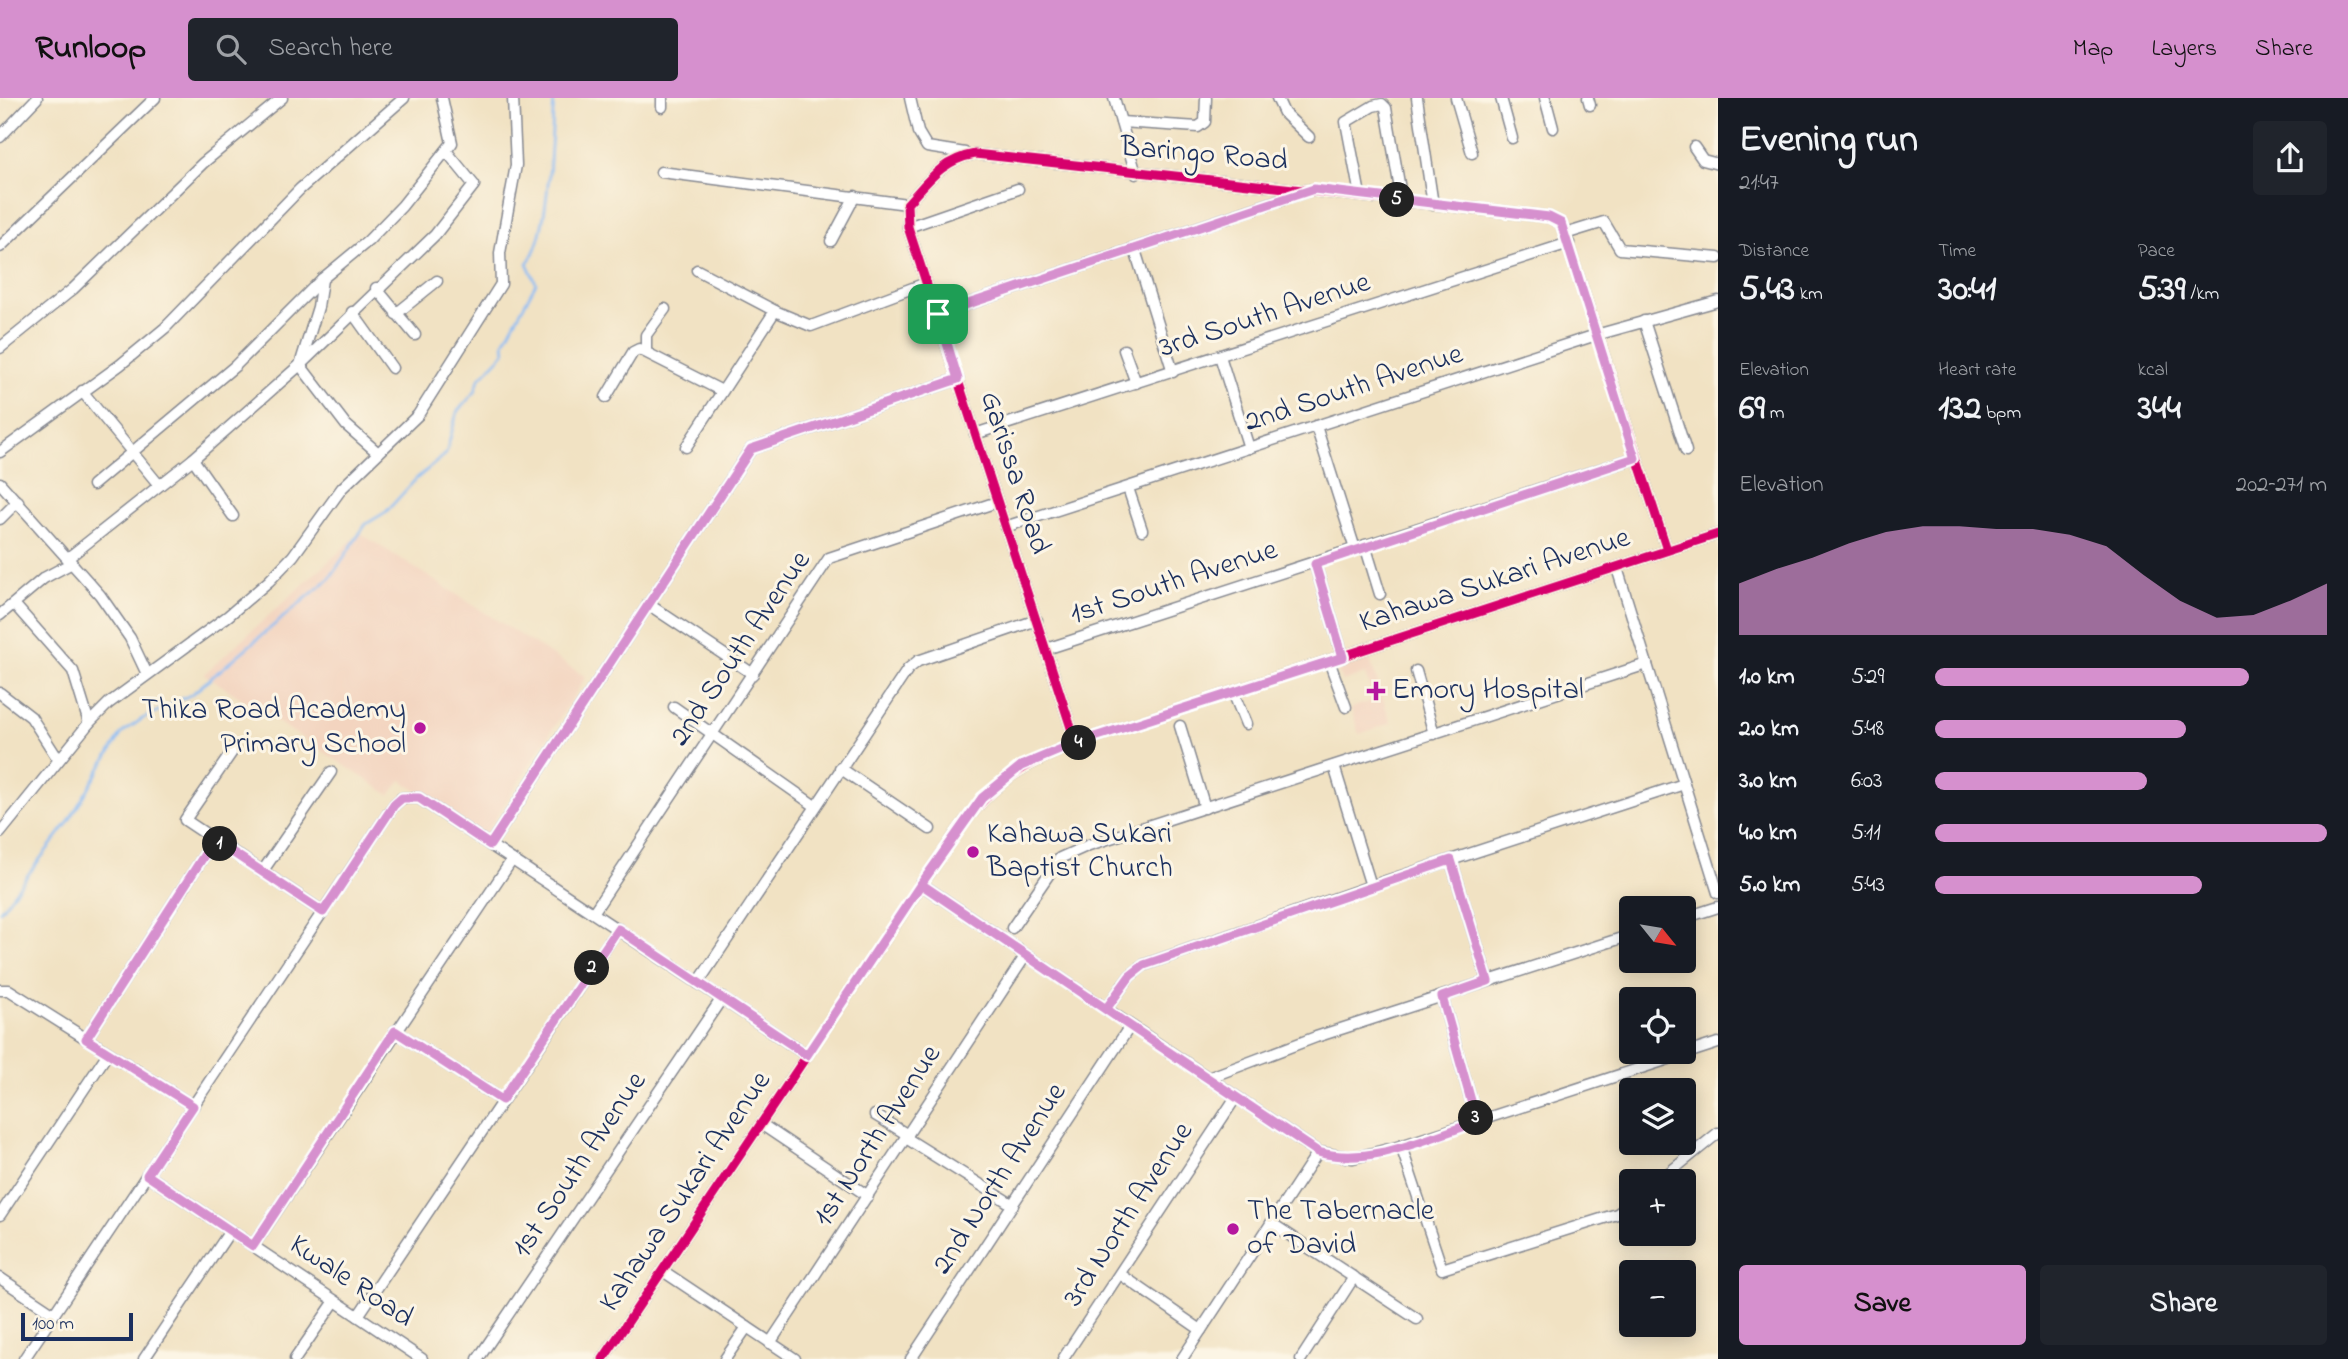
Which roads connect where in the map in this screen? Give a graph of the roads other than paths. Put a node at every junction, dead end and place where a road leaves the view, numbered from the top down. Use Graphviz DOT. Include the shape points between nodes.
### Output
graph roads {
  1 [pos="37,98"];
  2 [pos="155,98"];
  3 [pos="282,98"];
  4 [pos="404,98"];
  5 [pos="442,98"];
  6 [pos="513,98"];
  7 [pos="910,98"];
  8 [pos="1114,98"];
  9 [pos="1206,98"];
  10 [pos="1277,98"];
  11 [pos="1417,98"];
  12 [pos="1456,98"];
  13 [pos="1501,98"];
  14 [pos="1545,98"];
  15 [pos="1121,122"];
  16 [pos="1553,128"];
  17 [pos="0,137"];
  18 [pos="1309,137"];
  19 [pos="1512,138"];
  20 [pos="1694,147"];
  21 [pos="447,152"];
  22 [pos="1472,153"];
  23 [pos="975,154"];
  24 [pos="1718,164"];
  25 [pos="661,172"];
  26 [pos="1136,174"];
  27 [pos="1018,189"];
  28 [pos="1314,189"];
  29 [pos="1360,195"];
  30 [pos="855,196"];
  31 [pos="1402,201"];
  32 [pos="907,204"];
  33 [pos="1433,205"];
  34 [pos="908,226"];
  35 [pos="1567,238"];
  36 [pos="831,241"];
  37 [pos="0,247"];
  38 [pos="1135,250"];
  39 [pos="1718,258"];
  40 [pos="697,270"];
  41 [pos="323,279"];
  42 [pos="436,281"];
  43 [pos="926,283"];
  44 [pos="376,288"];
  45 [pos="1718,301"];
  46 [pos="665,309"];
  47 [pos="775,311"];
  48 [pos="352,312"];
  49 [pos="396,314"];
  50 [pos="938,314"];
  51 [pos="1644,321"];
  52 [pos="415,335"];
  53 [pos="1596,335"];
  54 [pos="0,348"];
  55 [pos="646,350"];
  56 [pos="1124,350"];
  57 [pos="1220,356"];
  58 [pos="300,365"];
  59 [pos="392,368"];
  60 [pos="1173,372"];
  61 [pos="958,379"];
  62 [pos="1136,383"];
  63 [pos="82,391"];
  64 [pos="722,391"];
  65 [pos="606,397"];
  66 [pos="1316,426"];
  67 [pos="975,434"];
  68 [pos="686,447"];
  69 [pos="1250,448"];
  70 [pos="1686,451"];
  71 [pos="0,452"];
  72 [pos="133,452"];
  73 [pos="377,452"];
  74 [pos="1635,458"];
  75 [pos="193,459"];
  76 [pos="0,483"];
  77 [pos="93,485"];
  78 [pos="159,485"];
  79 [pos="1128,488"];
  80 [pos="18,501"];
  81 [pos="997,502"];
  82 [pos="233,516"];
  83 [pos="0,519"];
  84 [pos="1005,527"];
  85 [pos="1142,530"];
  86 [pos="1718,534"];
  87 [pos="1360,547"];
  88 [pos="1667,550"];
  89 [pos="70,560"];
  90 [pos="1315,564"];
  91 [pos="1617,568"];
  92 [pos="1380,594"];
  93 [pos="14,604"];
  94 [pos="648,604"];
  95 [pos="0,615"];
  96 [pos="1037,620"];
  97 [pos="1046,649"];
  98 [pos="1343,657"];
  99 [pos="1329,661"];
  100 [pos="1647,664"];
  101 [pos="1416,671"];
  102 [pos="147,674"];
  103 [pos="752,674"];
  104 [pos="1234,692"];
  105 [pos="0,693"];
  106 [pos="674,707"];
  107 [pos="1346,707"];
  108 [pos="89,723"];
  109 [pos="1245,724"];
  110 [pos="1180,726"];
  111 [pos="713,734"];
  112 [pos="1434,734"];
  113 [pos="1076,743"];
  114 [pos="234,749"];
  115 [pos="58,759"];
  116 [pos="1334,766"];
  117 [pos="841,768"];
  118 [pos="331,772"];
  119 [pos="1684,784"];
  120 [pos="815,806"];
  121 [pos="1205,807"];
  122 [pos="930,829"];
  123 [pos="0,833"];
  124 [pos="214,840"];
  125 [pos="490,845"];
  126 [pos="1718,851"];
  127 [pos="1706,855"];
  128 [pos="512,860"];
  129 [pos="1451,860"];
  130 [pos="262,872"];
  131 [pos="921,884"];
  132 [pos="1371,886"];
  133 [pos="1718,893"];
  134 [pos="1718,907"];
  135 [pos="323,912"];
  136 [pos="593,913"];
  137 [pos="1696,914"];
  138 [pos="618,929"];
  139 [pos="1008,934"];
  140 [pos="1619,939"];
  141 [pos="1026,955"];
  142 [pos="1488,981"];
  143 [pos="698,983"];
  144 [pos="0,989"];
  145 [pos="1442,997"];
  146 [pos="722,998"];
  147 [pos="1106,1009"];
  148 [pos="1130,1026"];
  149 [pos="395,1031"];
  150 [pos="86,1039"];
  151 [pos="1718,1043"];
  152 [pos="108,1053"];
  153 [pos="807,1055"];
  154 [pos="1208,1078"];
  155 [pos="1236,1097"];
  156 [pos="502,1100"];
  157 [pos="193,1106"];
  158 [pos="875,1115"];
  159 [pos="1477,1122"];
  160 [pos="761,1124"];
  161 [pos="1718,1133"];
  162 [pos="907,1136"];
  163 [pos="1401,1146"];
  164 [pos="1318,1152"];
  165 [pos="1674,1169"];
  166 [pos="147,1175"];
  167 [pos="868,1196"];
  168 [pos="1013,1205"];
  169 [pos="1619,1211"];
  170 [pos="0,1215"];
  171 [pos="1271,1223"];
  172 [pos="230,1231"];
  173 [pos="253,1246"];
  174 [pos="663,1271"];
  175 [pos="1120,1274"];
  176 [pos="1354,1277"];
  177 [pos="0,1278"];
  178 [pos="335,1300"];
  179 [pos="54,1314"];
  180 [pos="358,1316"];
  181 [pos="1416,1319"];
  182 [pos="747,1327"];
  183 [pos="1201,1330"];
  184 [pos="770,1343"];
  185 [pos="24,1359"];
  186 [pos="144,1359"];
  187 [pos="295,1359"];
  188 [pos="422,1359"];
  189 [pos="478,1359"];
  190 [pos="603,1359"];
  191 [pos="725,1359"];
  192 [pos="794,1359"];
  193 [pos="911,1359"];
  194 [pos="1063,1359"];
  195 [pos="1182,1359"];
  196 [pos="1301,1359"];
  1 -- 17 [label="street"];
  2 -- 37 [label="street"];
  3 -- 54 [label="street" via="203,163 82,280"];
  4 -- 63 [label="street" via="300,189 165,328"];
  5 -- 21 [label="street" via="452,133"];
  6 -- 73 [label="street" via="516,165 500,253 501,284 418,415"];
  7 -- 23 [label="street" via="918,132 927,147"];
  8 -- 15 [label="street"];
  9 -- 15 [label="street" via="1205,122 1198,127"];
  10 -- 18 [label="street" via="1284,113"];
  11 -- 33 [label="street"];
  12 -- 22 [label="street"];
  13 -- 19 [label="street"];
  14 -- 16 [label="street"];
  15 -- 26 [label="street"];
  20 -- 24 [label="street" via="1703,160"];
  21 -- 41 [label="street" via="368,241"];
  21 -- 44 [label="street" via="473,189 435,234"];
  23 -- 26 [label="street, Baringo Road"];
  23 -- 32 [label="street, Baringo Road" via="947,162"];
  25 -- 30 [label="street"];
  26 -- 28 [label="street, Baringo Road"];
  27 -- 34 [label="street"];
  28 -- 29 [label="street, Baringo Road"];
  28 -- 38 [label="street"];
  29 -- 31 [label="street, Baringo Road"];
  29 -- 31 [label="street" via="1346,122 1382,104"];
  30 -- 32 [label="street"];
  30 -- 36 [label="street"];
  31 -- 33 [label="street, Baringo Road"];
  32 -- 34 [label="street, Garissa Road"];
  33 -- 35 [label="street, Baringo Road" via="1549,217 1561,223"];
  34 -- 43 [label="street, Garissa Road"];
  35 -- 39 [label="street, 3rd South Avenue" via="1604,222 1620,248"];
  35 -- 53 [label="street"];
  35 -- 57 [label="street, 3rd South Avenue"];
  38 -- 50 [label="street"];
  38 -- 60 [label="street"];
  40 -- 47 [label="street"];
  41 -- 58 [label="street"];
  41 -- 72 [label="street" via="235,366"];
  42 -- 49 [label="street"];
  43 -- 47 [label="street" via="817,326"];
  43 -- 50 [label="street, Garissa Road"];
  44 -- 48 [label="street"];
  44 -- 49 [label="street"];
  45 -- 51 [label="street, 2nd South Avenue"];
  46 -- 55 [label="street" via="646,335"];
  47 -- 64 [label="street"];
  48 -- 58 [label="street"];
  48 -- 59 [label="street"];
  49 -- 52 [label="street"];
  50 -- 61 [label="street, Garissa Road"];
  51 -- 53 [label="street, 2nd South Avenue"];
  51 -- 70 [label="street"];
  53 -- 66 [label="street, 2nd South Avenue"];
  53 -- 74 [label="street"];
  55 -- 64 [label="street"];
  55 -- 65 [label="street" via="633,352"];
  56 -- 62 [label="street"];
  57 -- 60 [label="street, 3rd South Avenue"];
  57 -- 69 [label="street"];
  58 -- 73 [label="street" via="346,425"];
  58 -- 75 [label="street"];
  60 -- 62 [label="street, 3rd South Avenue"];
  61 -- 67 [label="street, Garissa Road"];
  61 -- 94 [label="street" via="751,449"];
  62 -- 67 [label="street, 3rd South Avenue"];
  63 -- 71 [label="street"];
  63 -- 72 [label="street"];
  64 -- 68 [label="street"];
  66 -- 69 [label="street, 2nd South Avenue"];
  66 -- 87 [label="street"];
  67 -- 81 [label="street, Garissa Road"];
  69 -- 79 [label="street, 2nd South Avenue"];
  72 -- 77 [label="street"];
  72 -- 78 [label="street"];
  73 -- 102 [label="street" via="332,500 293,556 269,581"];
  74 -- 87 [label="street, 1st South Avenue"];
  74 -- 88 [label="street"];
  75 -- 78 [label="street"];
  75 -- 82 [label="street"];
  76 -- 80 [label="street"];
  78 -- 89 [label="street"];
  79 -- 84 [label="street, 2nd South Avenue"];
  79 -- 85 [label="street"];
  80 -- 83 [label="street"];
  80 -- 89 [label="street"];
  81 -- 84 [label="street, Garissa Road"];
  81 -- 103 [label="street, 2nd South Avenue" via="829,558"];
  84 -- 96 [label="street, Garissa Road"];
  86 -- 88 [label="street, Kahawa Sukari Avenue"];
  87 -- 90 [label="street, 1st South Avenue"];
  87 -- 92 [label="street"];
  88 -- 91 [label="street, Kahawa Sukari Avenue"];
  89 -- 93 [label="street"];
  89 -- 102 [label="street" via="116,617"];
  90 -- 97 [label="street, 1st South Avenue"];
  90 -- 98 [label="street"];
  91 -- 98 [label="street, Kahawa Sukari Avenue"];
  91 -- 100 [label="street"];
  93 -- 95 [label="street"];
  93 -- 108 [label="street" via="73,671"];
  94 -- 103 [label="street"];
  94 -- 125 [label="street"];
  96 -- 97 [label="street, Garissa Road"];
  96 -- 117 [label="street, 1st South Avenue" via="912,664"];
  97 -- 113 [label="street, Garissa Road"];
  98 -- 99 [label="street, Kahawa Sukari Avenue"];
  99 -- 104 [label="street, Kahawa Sukari Avenue"];
  99 -- 107 [label="street"];
  100 -- 112 [label="street"];
  100 -- 119 [label="street"];
  101 -- 112 [label="street"];
  102 -- 108 [label="street"];
  103 -- 111 [label="street, 2nd South Avenue"];
  104 -- 109 [label="street"];
  104 -- 113 [label="street, Kahawa Sukari Avenue"];
  105 -- 115 [label="street" via="31,717"];
  106 -- 111 [label="street"];
  108 -- 115 [label="street"];
  110 -- 121 [label="street"];
  111 -- 120 [label="street"];
  111 -- 136 [label="street, 2nd South Avenue"];
  112 -- 116 [label="street"];
  113 -- 131 [label="street, Kahawa Sukari Avenue" via="1021,766 999,782"];
  114 -- 124 [label="street" via="185,820"];
  115 -- 123 [label="street"];
  116 -- 121 [label="street"];
  116 -- 132 [label="street"];
  117 -- 120 [label="street, 1st South Avenue"];
  117 -- 122 [label="street"];
  118 -- 130 [label="street"];
  119 -- 127 [label="street"];
  119 -- 129 [label="street"];
  120 -- 143 [label="street, 1st South Avenue"];
  121 -- 139 [label="street" via="1060,858"];
  124 -- 130 [label="street"];
  124 -- 150 [label="street"];
  125 -- 128 [label="street"];
  125 -- 135 [label="street" via="419,798 402,798"];
  126 -- 127 [label="street"];
  127 -- 133 [label="street"];
  128 -- 136 [label="street"];
  128 -- 149 [label="street"];
  129 -- 132 [label="street"];
  129 -- 142 [label="street"];
  130 -- 135 [label="street"];
  131 -- 139 [label="street"];
  131 -- 153 [label="street, Kahawa Sukari Avenue"];
  132 -- 147 [label="street" via="1144,965"];
  134 -- 137 [label="street"];
  135 -- 157 [label="street"];
  136 -- 138 [label="street"];
  138 -- 143 [label="street"];
  138 -- 156 [label="street"];
  139 -- 141 [label="street"];
  140 -- 142 [label="street"];
  141 -- 147 [label="street"];
  141 -- 162 [label="street, 1st North Avenue"];
  142 -- 145 [label="street"];
  143 -- 146 [label="street"];
  144 -- 150 [label="street" via="9,990"];
  145 -- 154 [label="street"];
  145 -- 159 [label="street"];
  146 -- 153 [label="street"];
  146 -- 189 [label="street, 1st South Avenue"];
  147 -- 148 [label="street"];
  148 -- 154 [label="street"];
  148 -- 168 [label="street, 2nd North Avenue"];
  149 -- 156 [label="street"];
  149 -- 173 [label="street"];
  150 -- 152 [label="street"];
  151 -- 159 [label="street"];
  152 -- 157 [label="street"];
  152 -- 170 [label="street"];
  153 -- 160 [label="street, Kahawa Sukari Avenue"];
  154 -- 155 [label="street"];
  155 -- 164 [label="street"];
  155 -- 175 [label="street, 3rd North Avenue"];
  156 -- 180 [label="street"];
  157 -- 166 [label="street"];
  158 -- 162 [label="street"];
  159 -- 163 [label="street"];
  160 -- 167 [label="street"];
  160 -- 174 [label="street, Kahawa Sukari Avenue"];
  161 -- 165 [label="street"];
  162 -- 167 [label="street, 1st North Avenue"];
  162 -- 168 [label="street"];
  163 -- 164 [label="street" via="1353,1158"];
  163 -- 169 [label="street" via="1442,1269"];
  164 -- 171 [label="street"];
  166 -- 172 [label="street, Kwale Road"];
  166 -- 179 [label="street"];
  167 -- 184 [label="street, 1st North Avenue"];
  168 -- 193 [label="street, 2nd North Avenue"];
  171 -- 176 [label="street"];
  171 -- 183 [label="street"];
  172 -- 173 [label="street, Kwale Road"];
  172 -- 186 [label="street"];
  173 -- 178 [label="street, Kwale Road"];
  174 -- 182 [label="street"];
  174 -- 190 [label="street, Kahawa Sukari Avenue"];
  175 -- 183 [label="street"];
  175 -- 194 [label="street, 3rd North Avenue"];
  176 -- 181 [label="street"];
  176 -- 196 [label="street"];
  177 -- 179 [label="street"];
  178 -- 180 [label="street, Kwale Road"];
  178 -- 187 [label="street"];
  179 -- 185 [label="street"];
  180 -- 188 [label="street, Kwale Road"];
  182 -- 184 [label="street"];
  182 -- 191 [label="street"];
  183 -- 195 [label="street"];
  184 -- 192 [label="street"];
}
